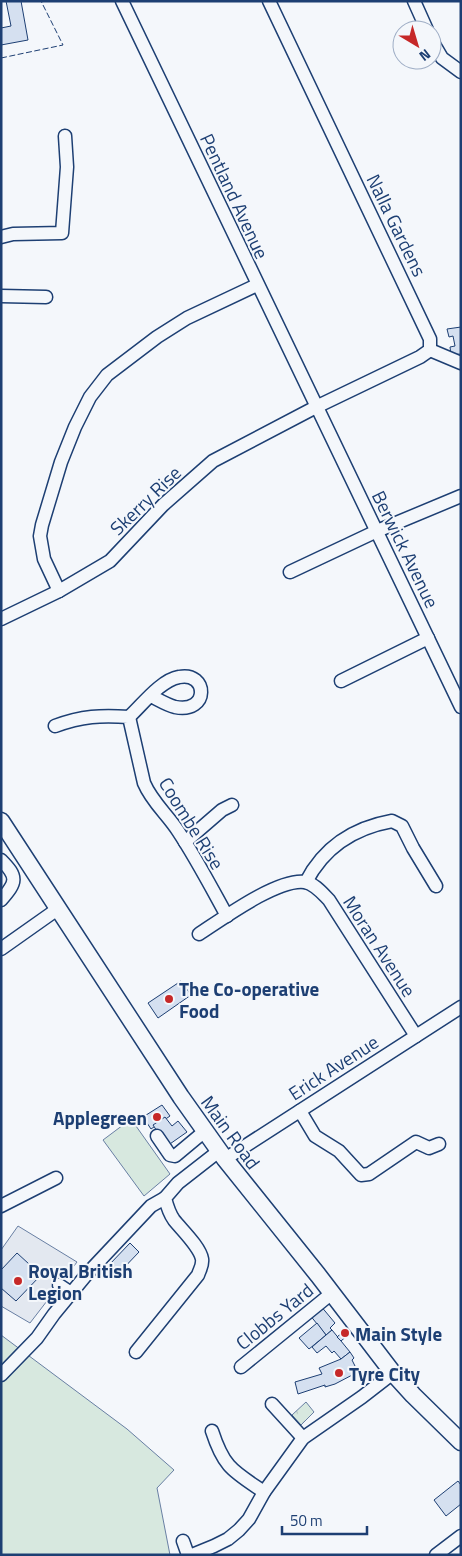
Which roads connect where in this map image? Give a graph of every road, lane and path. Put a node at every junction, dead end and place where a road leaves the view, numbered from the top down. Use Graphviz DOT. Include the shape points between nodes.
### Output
graph roads {
  1 [pos="122,1"];
  2 [pos="269,1"];
  3 [pos="414,1"];
  4 [pos="423,20"];
  5 [pos="442,58"];
  6 [pos="461,72"];
  7 [pos="64,136"];
  8 [pos="1,238"];
  9 [pos="256,285"];
  10 [pos="1,296"];
  11 [pos="46,297"];
  12 [pos="430,350"];
  13 [pos="461,363"];
  14 [pos="316,407"];
  15 [pos="461,496"];
  16 [pos="377,531"];
  17 [pos="290,572"];
  18 [pos="59,591"];
  19 [pos="1,619"];
  20 [pos="428,638"];
  21 [pos="342,681"];
  22 [pos="457,687"];
  23 [pos="151,696"];
  24 [pos="461,707"];
  25 [pos="129,717"];
  26 [pos="55,726"];
  27 [pos="232,805"];
  28 [pos="1,820"];
  29 [pos="185,842"];
  30 [pos="1,860"];
  31 [pos="306,882"];
  32 [pos="436,886"];
  33 [pos="1,900"];
  34 [pos="59,908"];
  35 [pos="227,916"];
  36 [pos="199,934"];
  37 [pos="1,948"];
  38 [pos="461,1007"];
  39 [pos="416,1036"];
  40 [pos="300,1111"];
  41 [pos="205,1131"];
  42 [pos="157,1136"];
  43 [pos="439,1144"];
  44 [pos="222,1155"];
  45 [pos="56,1178"];
  46 [pos="165,1198"];
  47 [pos="1,1206"];
  48 [pos="59,1285"];
  49 [pos="71,1293"];
  50 [pos="332,1293"];
  51 [pos="136,1352"];
  52 [pos="241,1367"];
  53 [pos="393,1372"];
  54 [pos="1,1375"];
  55 [pos="272,1404"];
  56 [pos="212,1431"];
  57 [pos="303,1438"];
  58 [pos="461,1442"];
  59 [pos="264,1492"];
  60 [pos="461,1536"];
  61 [pos="183,1541"];
  62 [pos="188,1555"];
  63 [pos="192,1555"];
  64 [pos="436,1555"];
  1 -- 9 [label="street, Pentland Avenue"];
  2 -- 12 [label="street, Nalla Gardens" via="430,339"];
  3 -- 4 [label="street"];
  5 -- 6 [label="street"];
  7 -- 8 [label="street" via="67,167 62,233 13,234"];
  9 -- 14 [label="street, Pentland Avenue"];
  9 -- 18 [label="street" via="187,318 157,337 107,375 90,397 61,462 42,525 44,559"];
  10 -- 11 [label="street"];
  12 -- 13 [label="street"];
  12 -- 14 [label="street"];
  14 -- 16 [label="street, Berwick Avenue"];
  14 -- 18 [label="street, Skerry Rise" via="213,462 163,506 110,561"];
  15 -- 16 [label="street"];
  16 -- 17 [label="street"];
  16 -- 20 [label="street, Berwick Avenue"];
  18 -- 19 [label="street, Skerry Rise"];
  20 -- 21 [label="street"];
  20 -- 22 [label="street, Berwick Avenue"];
  22 -- 24 [label="street, Berwick Avenue"];
  23 -- 25 [label="street"];
  25 -- 26 [label="street" via="94,715"];
  25 -- 29 [label="street, Coombe Rise" via="148,792"];
  27 -- 29 [label="street"];
  28 -- 34 [label="main road, Main Road"];
  29 -- 35 [label="street, Coombe Rise"];
  30 -- 33 [label="street" via="13,873 14,882"];
  31 -- 32 [label="street" via="318,861 336,845 357,832 392,821 402,826"];
  31 -- 35 [label="street" via="273,889"];
  31 -- 39 [label="street, Moran Avenue" via="329,900"];
  34 -- 37 [label="street"];
  34 -- 41 [label="main road, Main Road"];
  35 -- 36 [label="street"];
  38 -- 39 [label="street, Erick Avenue"];
  39 -- 40 [label="street, Erick Avenue"];
  40 -- 43 [label="street" via="315,1136 339,1151 362,1175 369,1174 416,1142 429,1148"];
  40 -- 44 [label="street, Erick Avenue"];
  41 -- 42 [label="street" via="175,1156 170,1155"];
  41 -- 44 [label="main road, Main Road"];
  44 -- 46 [label="street, Erick Avenue" via="178,1183"];
  44 -- 50 [label="main road, Main Road"];
  45 -- 47 [label="street"];
  46 -- 49 [label="street, Erick Avenue" via="152,1206"];
  46 -- 51 [label="street" via="173,1218 202,1257 202,1265 198,1275"];
  48 -- 49 [label="street"];
  49 -- 54 [label="street, Erick Avenue" via="37,1338"];
  50 -- 52 [label="street, Clobbs Yard"];
  50 -- 53 [label="main road, Main Road"];
  53 -- 57 [label="street"];
  53 -- 58 [label="main road, Main Road"];
  55 -- 57 [label="street"];
  56 -- 59 [label="street" via="227,1465"];
  57 -- 59 [label="street"];
  59 -- 63 [label="street" via="239,1530 228,1539"];
  60 -- 64 [label="street"];
  61 -- 62 [label="street"];
}
